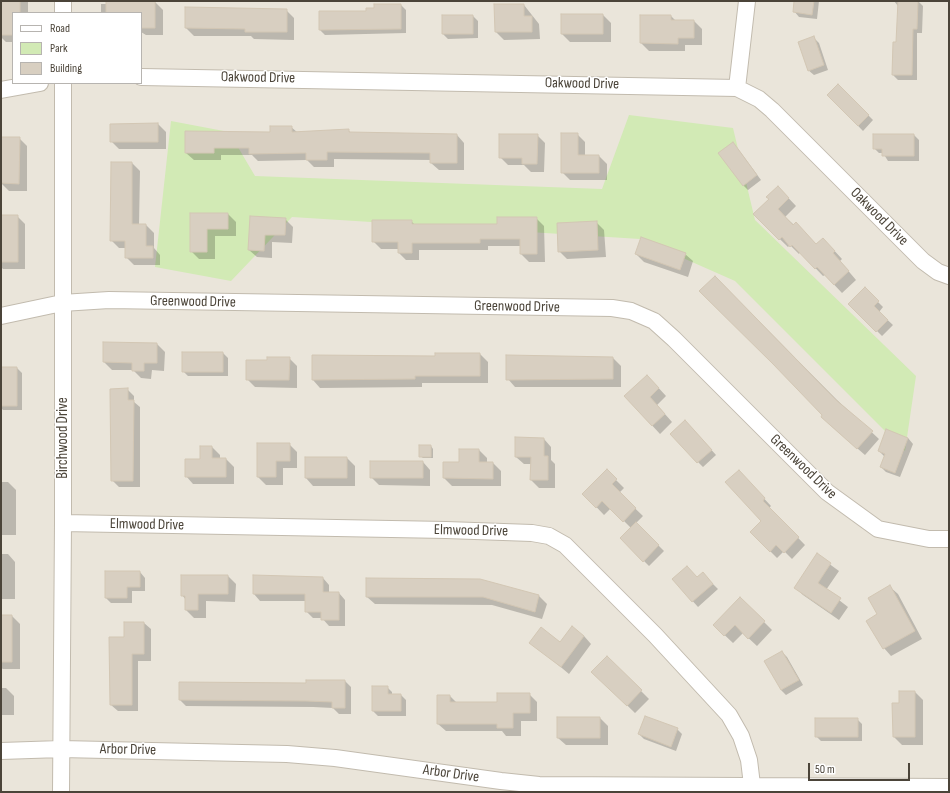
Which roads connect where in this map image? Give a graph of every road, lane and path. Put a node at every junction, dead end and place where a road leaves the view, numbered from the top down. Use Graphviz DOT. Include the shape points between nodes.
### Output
graph roads {
  1 [pos="63,1"];
  2 [pos="747,1"];
  3 [pos="63,12"];
  4 [pos="142,77"];
  5 [pos="34,84"];
  6 [pos="63,84"];
  7 [pos="738,88"];
  8 [pos="1,90"];
  9 [pos="949,276"];
  10 [pos="62,303"];
  11 [pos="1,316"];
  12 [pos="63,523"];
  13 [pos="949,539"];
  14 [pos="61,749"];
  15 [pos="1,751"];
  16 [pos="752,785"];
  17 [pos="949,787"];
  18 [pos="61,792"];
  1 -- 3 [label="street"];
  2 -- 7 [label="street"];
  4 -- 7 [label="street, Oakwood Drive"];
  5 -- 8 [label="street"];
  6 -- 10 [label="street, Birchwood Drive"];
  7 -- 9 [label="street, Oakwood Drive" via="759,99 772,110 923,261 938,272"];
  10 -- 11 [label="street, Greenwood Drive"];
  10 -- 12 [label="street, Birchwood Drive"];
  10 -- 13 [label="street, Greenwood Drive" via="117,301 612,308 631,311 654,321 833,497 878,529 928,539"];
  12 -- 14 [label="street, Birchwood Drive"];
  12 -- 16 [label="street, Elmwood Drive" via="501,532 549,536 566,546 655,635 729,715 741,736 749,760"];
  14 -- 15 [label="street, Arbor Drive"];
  14 -- 16 [label="street, Arbor Drive" via="287,754 539,785"];
  14 -- 18 [label="street, Birchwood Drive"];
  16 -- 17 [label="street, Arbor Drive"];
}
